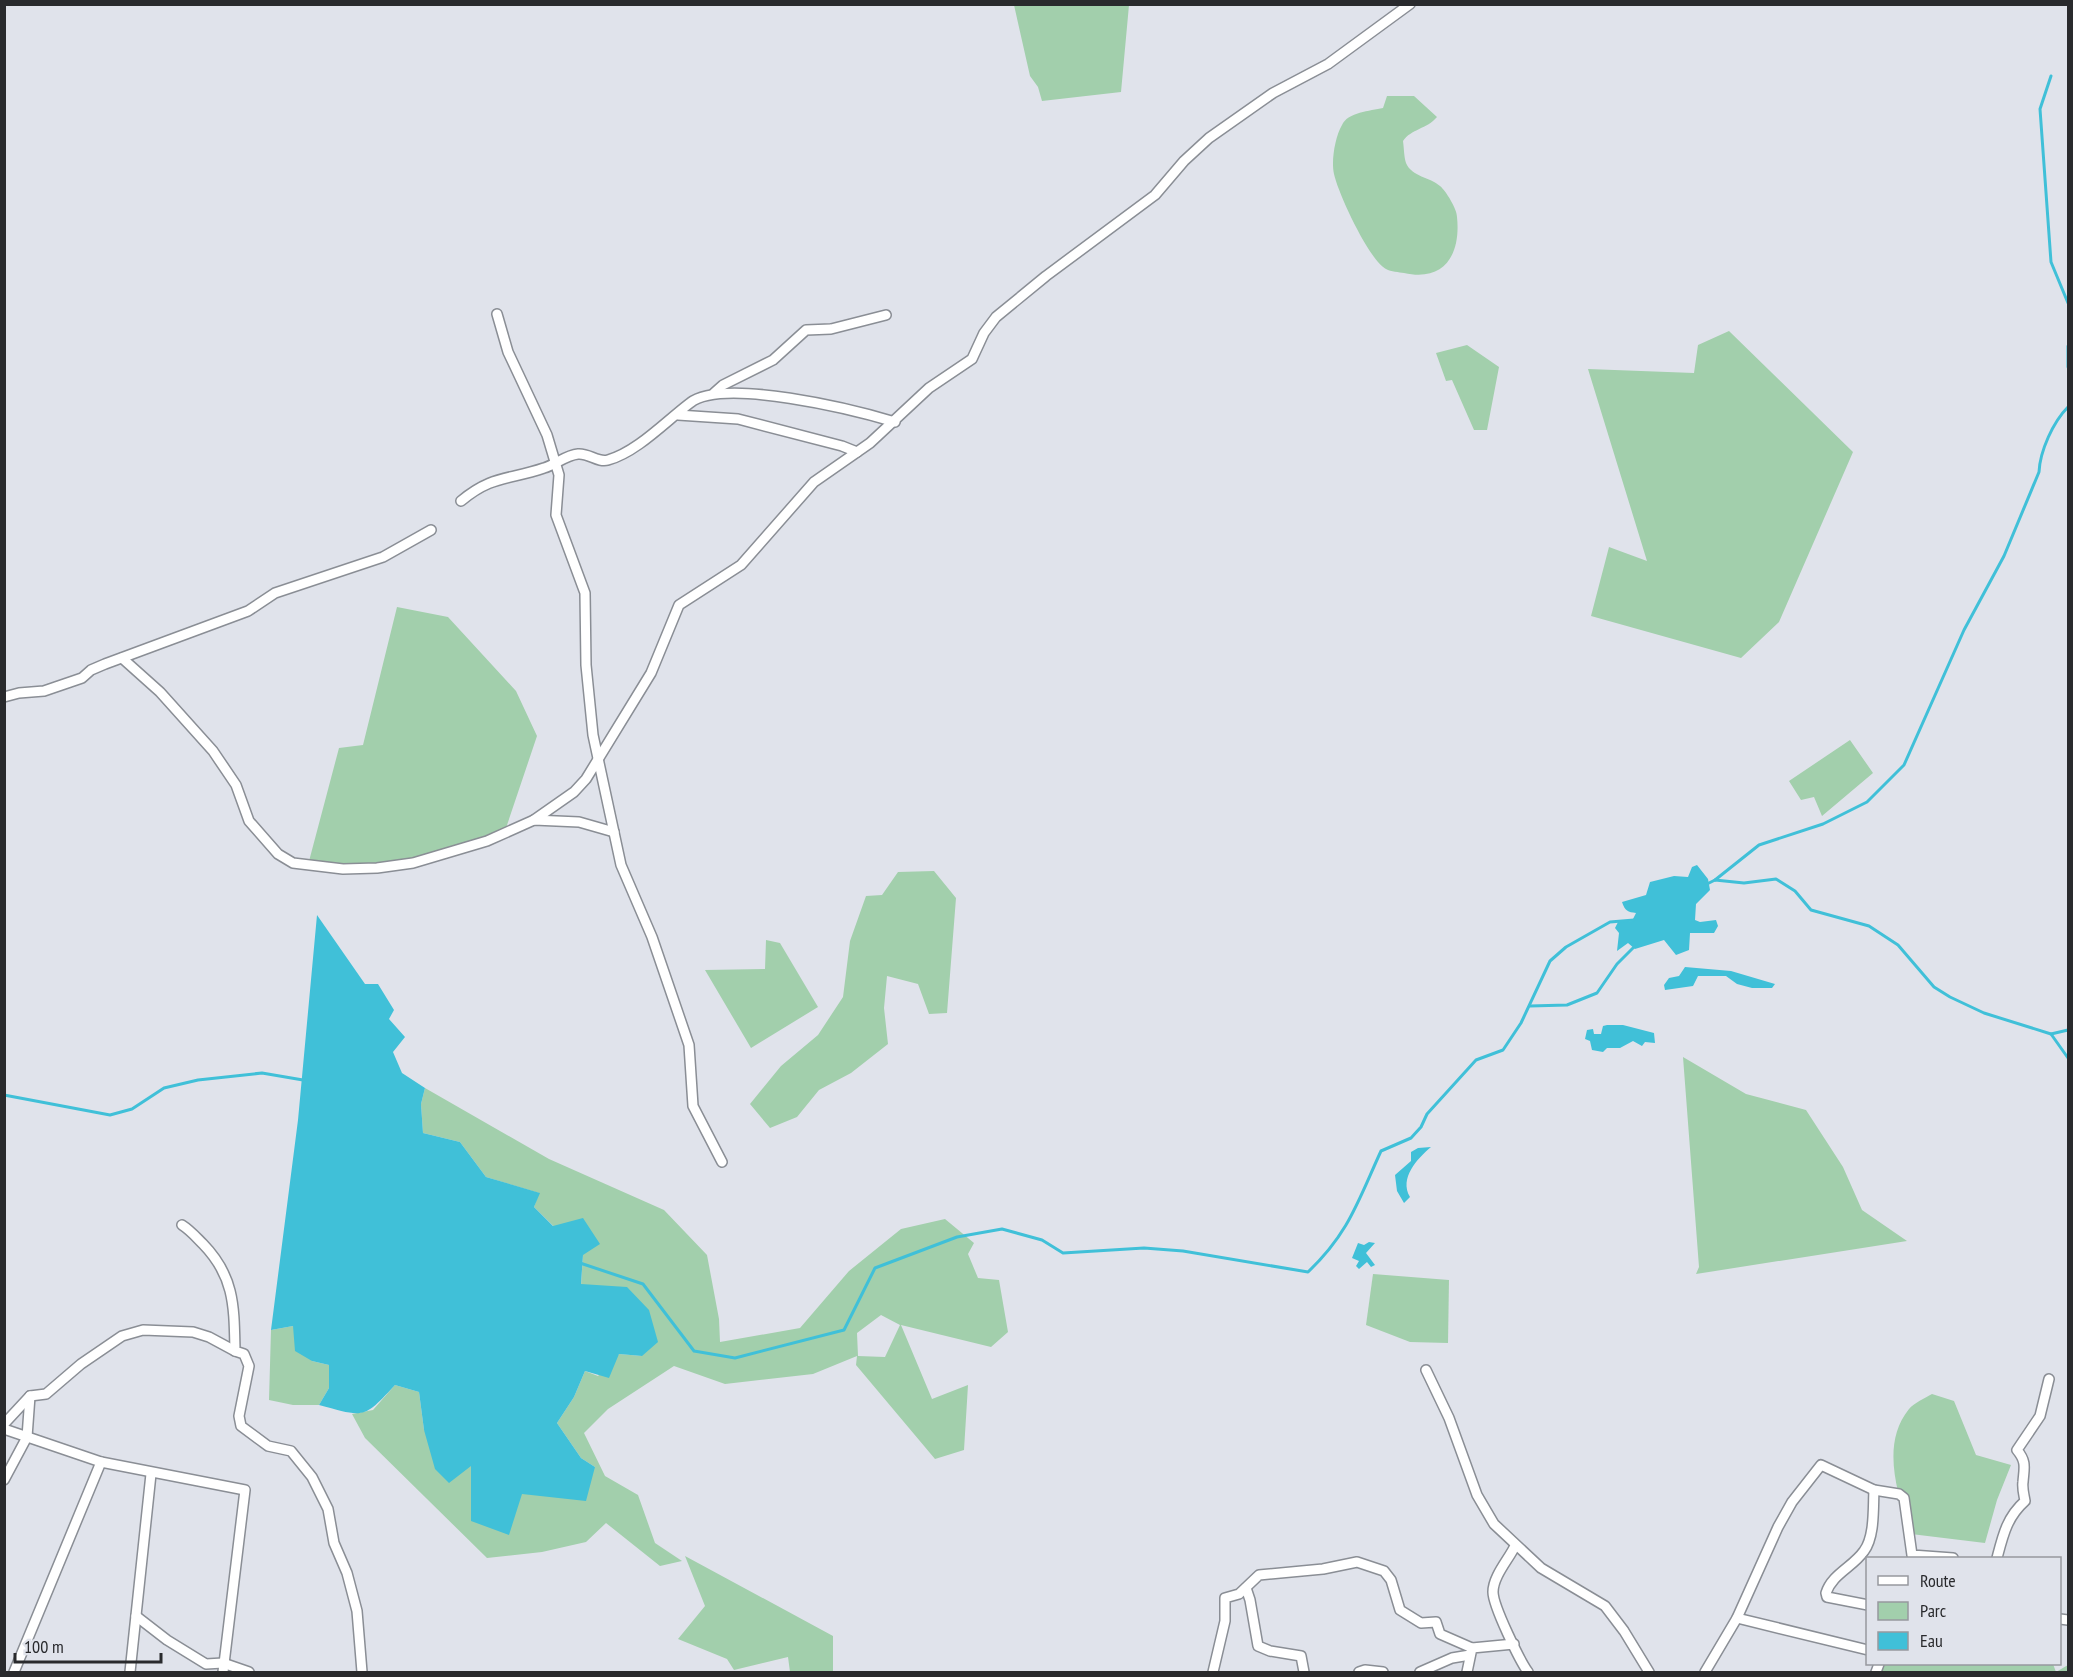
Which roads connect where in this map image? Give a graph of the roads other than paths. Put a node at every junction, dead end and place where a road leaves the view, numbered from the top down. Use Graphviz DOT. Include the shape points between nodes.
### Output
graph roads {
  1 [pos="1410,4"];
  2 [pos="497,314"];
  3 [pos="886,315"];
  4 [pos="714,393"];
  5 [pos="678,415"];
  6 [pos="895,422"];
  7 [pos="857,452"];
  8 [pos="556,463"];
  9 [pos="461,501"];
  10 [pos="431,530"];
  11 [pos="122,658"];
  12 [pos="4,697"];
  13 [pos="598,760"];
  14 [pos="534,820"];
  15 [pos="614,832"];
  16 [pos="722,1162"];
  17 [pos="182,1225"];
  18 [pos="235,1351"];
  19 [pos="1426,1370"];
  20 [pos="2049,1379"];
  21 [pos="30,1396"];
  22 [pos="4,1424"];
  23 [pos="4,1429"];
  24 [pos="27,1437"];
  25 [pos="101,1462"];
  26 [pos="151,1474"];
  27 [pos="4,1480"];
  28 [pos="1874,1490"];
  29 [pos="1515,1546"];
  30 [pos="1912,1557"];
  31 [pos="1997,1557"];
  32 [pos="1246,1588"];
  33 [pos="1866,1605"];
  34 [pos="136,1616"];
  35 [pos="1737,1618"];
  36 [pos="1514,1644"];
  37 [pos="1866,1650"];
  38 [pos="1471,1652"];
  39 [pos="223,1668"];
  40 [pos="14,1672"];
  41 [pos="129,1672"];
  42 [pos="249,1672"];
  43 [pos="362,1672"];
  44 [pos="1213,1672"];
  45 [pos="1304,1672"];
  46 [pos="1359,1672"];
  47 [pos="1383,1672"];
  48 [pos="1420,1672"];
  49 [pos="1467,1672"];
  50 [pos="1528,1672"];
  51 [pos="1649,1672"];
  52 [pos="1705,1672"];
  1 -- 6 [label="street" via="1328,64 1273,93 1209,138 1155,195 1004,310 988,326 972,359 929,388"];
  2 -- 8 [label="street" via="508,352"];
  3 -- 4 [label="street" via="831,329 806,330 773,360"];
  4 -- 5 [label="street" via="690,403"];
  4 -- 6 [label="street" via="796,400"];
  5 -- 7 [label="street" via="738,419"];
  5 -- 8 [label="street" via="660,425 642,443 611,460 578,454"];
  6 -- 7 [label="street"];
  7 -- 13 [label="street" via="814,482 741,565 679,605 651,674"];
  8 -- 9 [label="street" via="493,480"];
  8 -- 13 [label="street" via="556,515 586,597 587,680"];
  10 -- 11 [label="street" via="383,557 275,593 248,611"];
  11 -- 12 [label="street" via="44,691"];
  11 -- 14 [label="street" via="160,692 213,751 236,785 249,821 278,854 293,863 343,869 413,863 487,841"];
  13 -- 14 [label="street" via="574,792"];
  13 -- 15 [label="street"];
  14 -- 15 [label="street" via="579,822"];
  15 -- 16 [label="street" via="621,865 652,938 689,1045 693,1106"];
  17 -- 18 [label="street" via="217,1258 228,1280 234,1306"];
  18 -- 21 [label="street" via="193,1332 143,1330 122,1336 46,1394"];
  18 -- 43 [label="street" via="244,1354 249,1366 239,1416 241,1426 268,1446 291,1451 312,1477 328,1509 334,1543 357,1611"];
  19 -- 29 [label="street" via="1449,1418 1477,1496 1494,1524"];
  20 -- 31 [label="street" via="2040,1416 2017,1450 2026,1471 2022,1481 2025,1501 2006,1524"];
  21 -- 22 [label="street"];
  21 -- 24 [label="street"];
  23 -- 24 [label="street"];
  24 -- 25 [label="street"];
  24 -- 27 [label="street"];
  25 -- 26 [label="street"];
  25 -- 40 [label="street"];
  26 -- 34 [label="street"];
  26 -- 39 [label="street" via="245,1490"];
  28 -- 30 [label="street" via="1904,1498"];
  28 -- 33 [label="street" via="1866,1550 1832,1581 1826,1593 1827,1597"];
  28 -- 35 [label="street" via="1821,1465 1778,1527"];
  29 -- 36 [label="street" via="1493,1592"];
  29 -- 51 [label="street" via="1541,1568 1605,1606"];
  32 -- 38 [label="street" via="1259,1575 1357,1562 1369,1564 1384,1571 1391,1580 1400,1610 1421,1623 1436,1622 1440,1634"];
  32 -- 44 [label="street" via="1225,1598 1225,1621"];
  32 -- 45 [label="street" via="1258,1646 1301,1656"];
  34 -- 39 [label="street" via="206,1664"];
  34 -- 41 [label="street"];
  35 -- 37 [label="street"];
  35 -- 52 [label="street"];
  36 -- 38 [label="street"];
  36 -- 50 [label="street"];
  38 -- 48 [label="street"];
  38 -- 49 [label="street"];
  39 -- 42 [label="street"];
  46 -- 47 [label="street"];
}
